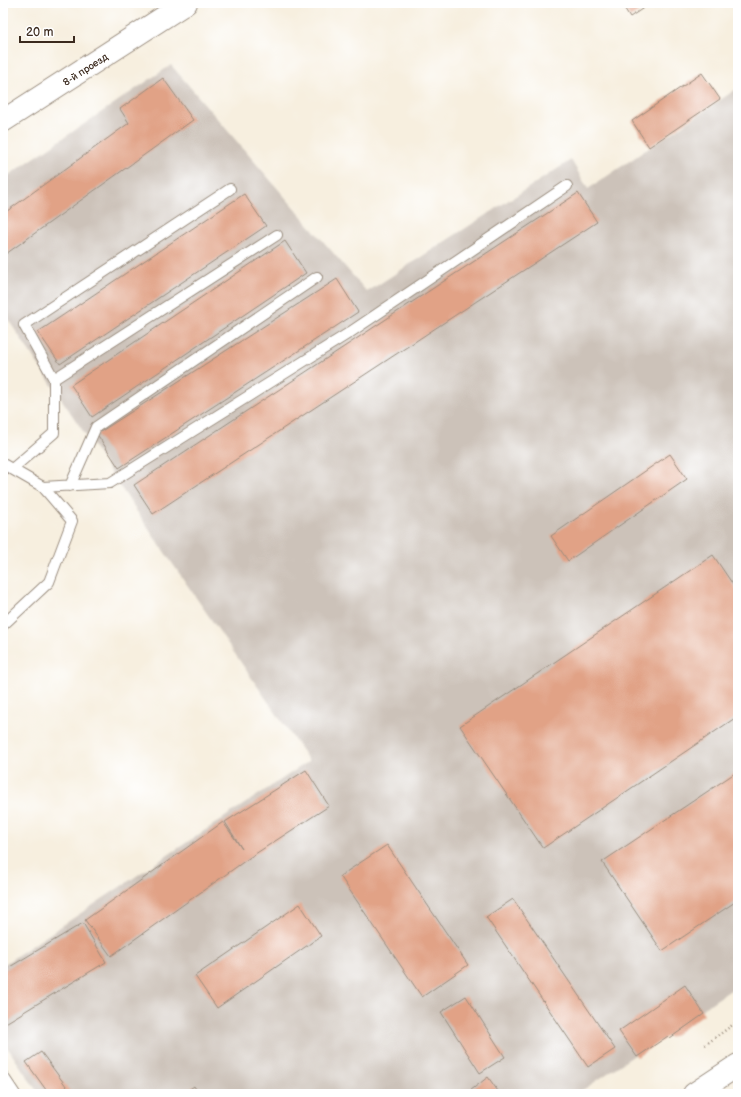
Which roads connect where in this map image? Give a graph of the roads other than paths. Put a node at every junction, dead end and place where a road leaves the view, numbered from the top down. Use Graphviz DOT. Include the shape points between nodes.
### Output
graph roads {
  1 [pos="186,3"];
  2 [pos="3,121"];
  3 [pos="567,186"];
  4 [pos="230,189"];
  5 [pos="277,236"];
  6 [pos="317,277"];
  7 [pos="54,379"];
  8 [pos="3,464"];
  9 [pos="12,469"];
  10 [pos="70,486"];
  11 [pos="43,487"];
  12 [pos="3,625"];
  13 [pos="738,1065"];
  14 [pos="3,1076"];
  15 [pos="15,1094"];
  16 [pos="694,1094"];
  1 -- 2 [label="street, 8-й проезд"];
  3 -- 10 [label="lane" via="348,333 110,483"];
  4 -- 7 [label="lane" via="24,325"];
  5 -- 7 [label="lane"];
  6 -- 10 [label="lane" via="96,427"];
  7 -- 9 [label="lane" via="54,433"];
  8 -- 9 [label="lane"];
  9 -- 11 [label="lane"];
  10 -- 11 [label="lane"];
  11 -- 12 [label="lane" via="72,521 49,582"];
  13 -- 16 [label="street"];
  14 -- 15 [label="lane"];
}
